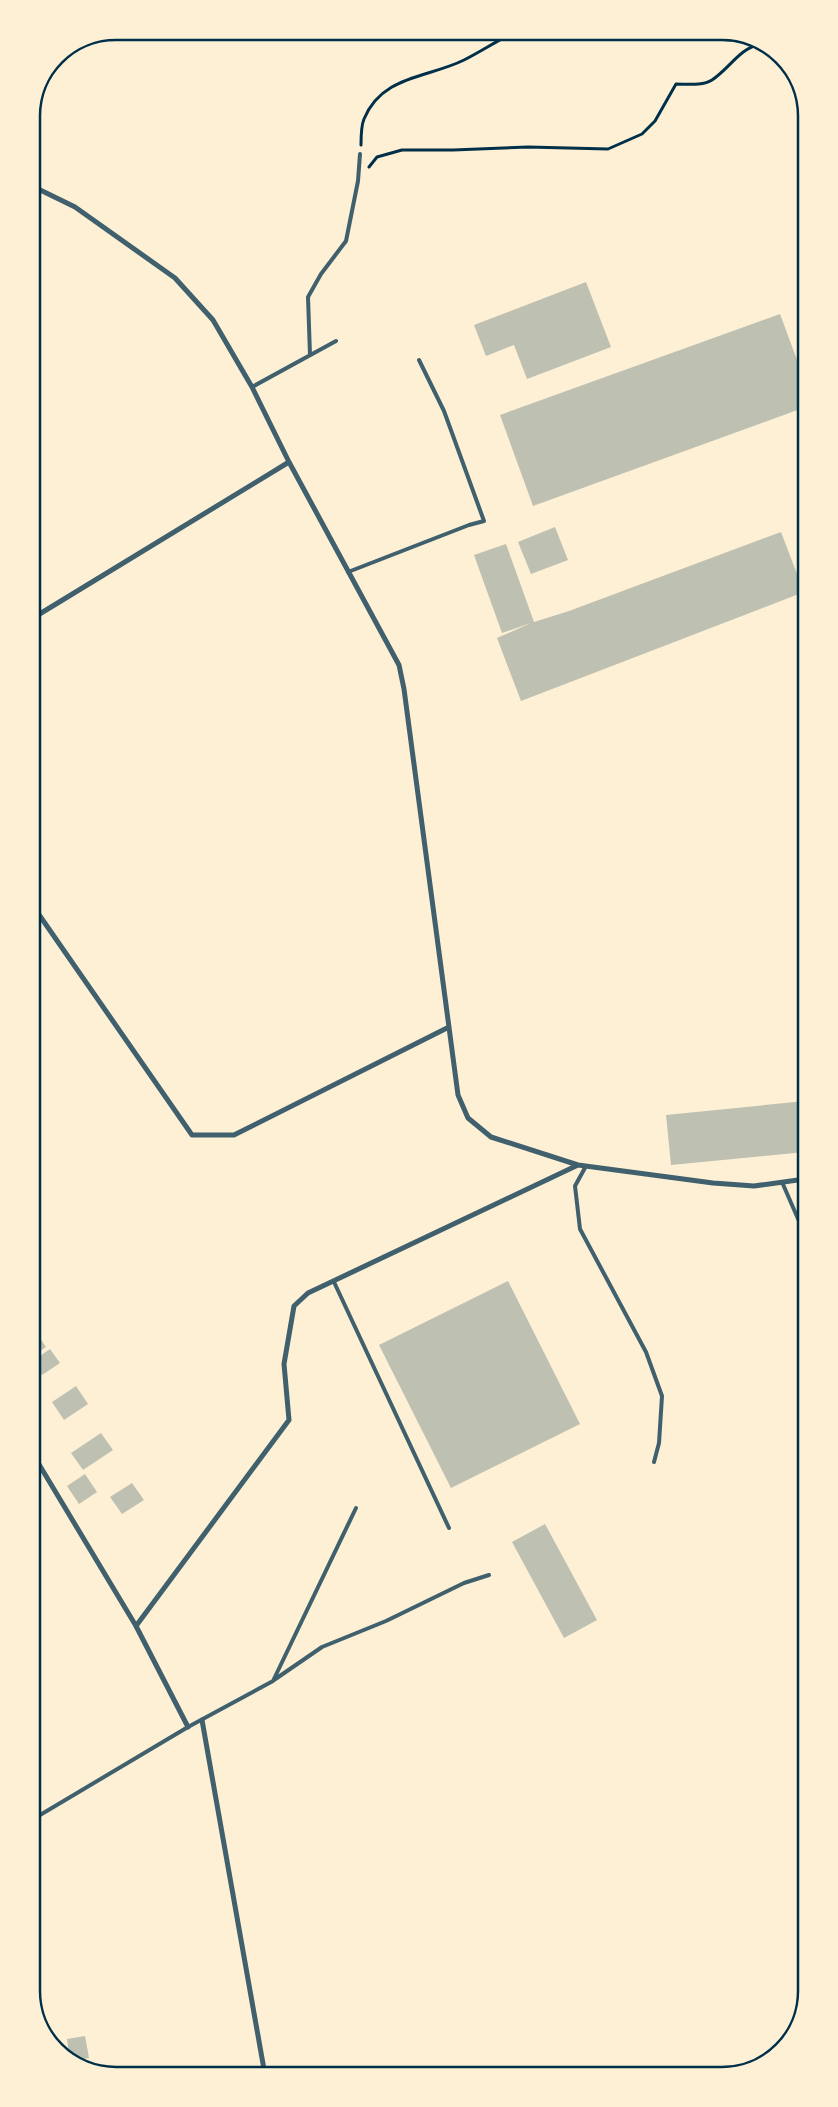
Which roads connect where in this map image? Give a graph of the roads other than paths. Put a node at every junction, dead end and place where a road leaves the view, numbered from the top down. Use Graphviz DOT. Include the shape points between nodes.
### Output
graph roads {
  1 [pos="360,154"];
  2 [pos="40,190"];
  3 [pos="336,341"];
  4 [pos="310,355"];
  5 [pos="419,360"];
  6 [pos="252,387"];
  7 [pos="288,462"];
  8 [pos="348,572"];
  9 [pos="40,613"];
  10 [pos="40,916"];
  11 [pos="448,1028"];
  12 [pos="578,1165"];
  13 [pos="586,1166"];
  14 [pos="798,1180"];
  15 [pos="782,1182"];
  16 [pos="798,1222"];
  17 [pos="334,1282"];
  18 [pos="654,1462"];
  19 [pos="40,1466"];
  20 [pos="356,1508"];
  21 [pos="449,1528"];
  22 [pos="489,1575"];
  23 [pos="136,1626"];
  24 [pos="272,1681"];
  25 [pos="202,1720"];
  26 [pos="188,1727"];
  27 [pos="40,1815"];
  28 [pos="264,2067"];
  1 -- 4 [label="lane" via="346,241 308,297"];
  2 -- 6 [label="street" via="75,207 175,278 212,320"];
  3 -- 4 [label="lane"];
  4 -- 6 [label="lane"];
  5 -- 8 [label="lane" via="444,411 484,521"];
  6 -- 7 [label="street"];
  7 -- 8 [label="street"];
  7 -- 9 [label="street"];
  8 -- 11 [label="street" via="399,665"];
  10 -- 11 [label="street" via="192,1135 234,1135"];
  11 -- 12 [label="street" via="458,1095 468,1118 491,1137"];
  12 -- 13 [label="street"];
  12 -- 17 [label="street"];
  13 -- 15 [label="street" via="713,1183 754,1186"];
  13 -- 18 [label="lane" via="575,1186 580,1229 646,1352 662,1396 659,1443"];
  14 -- 15 [label="street"];
  15 -- 16 [label="lane"];
  17 -- 21 [label="lane"];
  17 -- 23 [label="street" via="308,1293 294,1306 284,1364 289,1420"];
  19 -- 23 [label="street"];
  20 -- 24 [label="lane"];
  22 -- 24 [label="lane" via="464,1583 386,1621 322,1647"];
  23 -- 26 [label="street"];
  24 -- 25 [label="lane"];
  25 -- 26 [label="lane"];
  25 -- 28 [label="street"];
  26 -- 27 [label="lane"];
}
